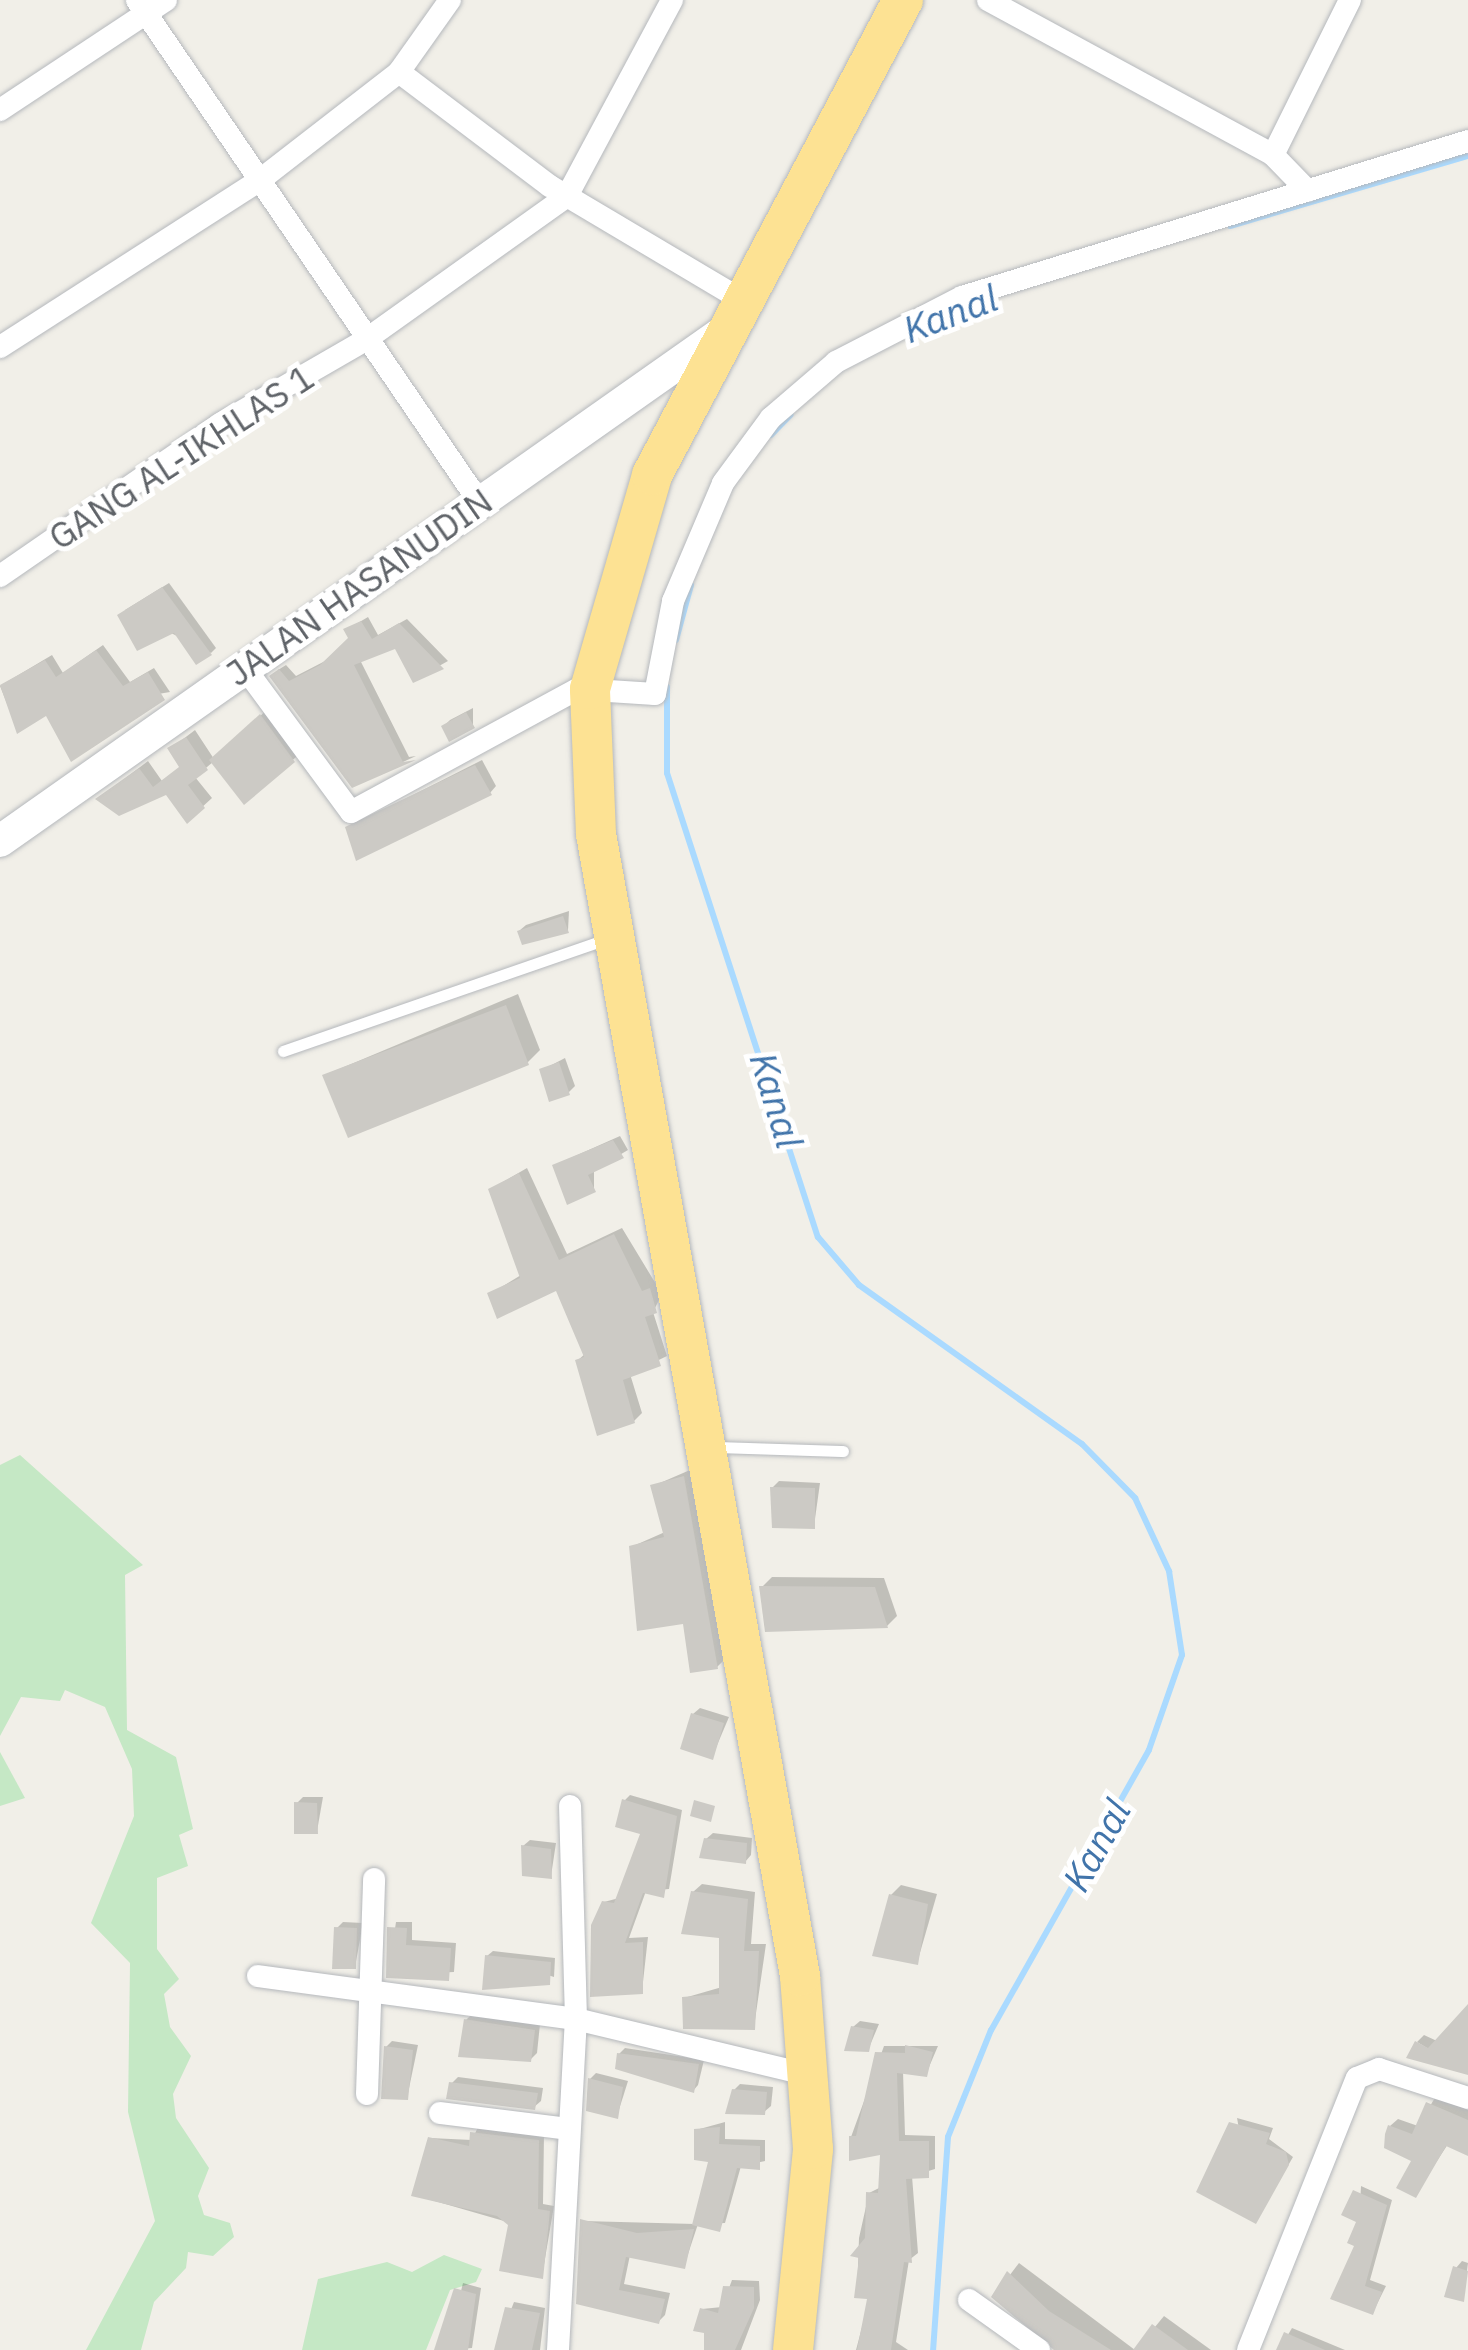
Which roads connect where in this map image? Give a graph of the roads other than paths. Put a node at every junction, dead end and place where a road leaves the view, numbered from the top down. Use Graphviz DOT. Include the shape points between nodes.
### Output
graph roads {
  1 [pos="450,0"];
  2 [pos="672,0"];
  3 [pos="903,0"];
  4 [pos="988,0"];
  5 [pos="1350,0"];
  6 [pos="149,4"];
  7 [pos="399,72"];
  8 [pos="0,110"];
  9 [pos="1468,142"];
  10 [pos="1273,155"];
  11 [pos="260,180"];
  12 [pos="1308,191"];
  13 [pos="567,196"];
  14 [pos="739,298"];
  15 [pos="720,334"];
  16 [pos="364,341"];
  17 [pos="0,347"];
  18 [pos="480,503"];
  19 [pos="0,576"];
  20 [pos="244,667"];
  21 [pos="590,689"];
  22 [pos="0,841"];
  23 [pos="613,937"];
  24 [pos="283,1051"];
  25 [pos="711,1446"];
  26 [pos="843,1451"];
  27 [pos="570,1806"];
  28 [pos="374,1879"];
  29 [pos="258,1976"];
  30 [pos="366,1995"];
  31 [pos="576,2019"];
  32 [pos="810,2076"];
  33 [pos="366,2094"];
  34 [pos="1468,2098"];
  35 [pos="440,2113"];
  36 [pos="569,2129"];
  37 [pos="969,2300"];
  38 [pos="558,2350"];
  39 [pos="793,2350"];
  40 [pos="1040,2350"];
  41 [pos="1248,2350"];
  1 -- 7 [label="street"];
  2 -- 13 [label="street"];
  3 -- 14 [label="highway"];
  4 -- 10 [label="street"];
  5 -- 10 [label="street"];
  6 -- 8 [label="street"];
  6 -- 11 [label="street"];
  7 -- 11 [label="street"];
  7 -- 13 [label="street"];
  9 -- 12 [label="street"];
  10 -- 12 [label="street"];
  11 -- 16 [label="street"];
  11 -- 17 [label="street"];
  12 -- 21 [label="street" via="962,296 836,362 771,418 724,483 673,601 658,692"];
  13 -- 14 [label="street"];
  13 -- 16 [label="street, GANG AL-IKHLAS 1"];
  14 -- 15 [label="highway"];
  15 -- 18 [label="main road, JALAN HASANUDIN"];
  15 -- 21 [label="highway" via="645,492"];
  16 -- 18 [label="street"];
  16 -- 19 [label="street, GANG AL-IKHLAS 1" via="220,424"];
  18 -- 20 [label="main road, JALAN HASANUDIN"];
  20 -- 21 [label="street" via="351,812"];
  20 -- 22 [label="main road, JALAN HASANUDIN"];
  21 -- 23 [label="highway" via="596,834"];
  23 -- 24 [label="lane"];
  23 -- 25 [label="highway"];
  25 -- 26 [label="lane"];
  25 -- 32 [label="highway" via="760,1713"];
  27 -- 31 [label="street"];
  28 -- 30 [label="street"];
  29 -- 30 [label="street"];
  30 -- 31 [label="street"];
  30 -- 33 [label="street"];
  31 -- 32 [label="street"];
  31 -- 36 [label="street"];
  32 -- 39 [label="highway" via="808,2233"];
  34 -- 41 [label="street" via="1379,2069 1357,2078"];
  35 -- 36 [label="street"];
  36 -- 38 [label="street"];
  37 -- 40 [label="street"];
}
